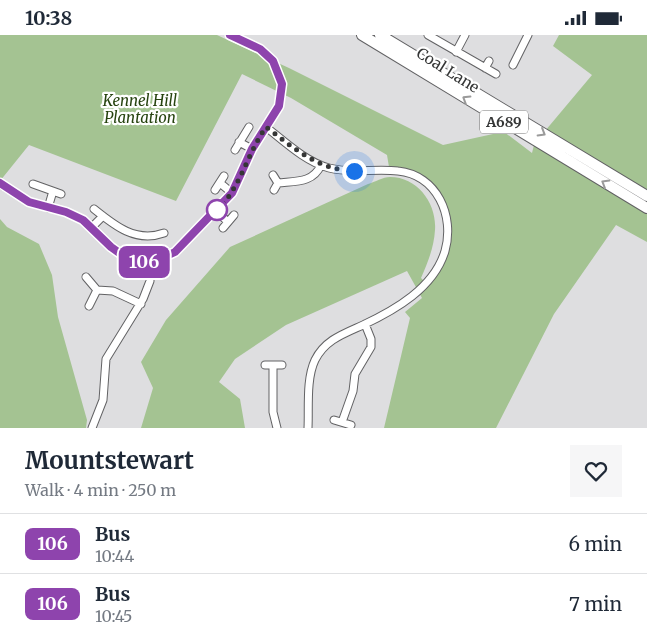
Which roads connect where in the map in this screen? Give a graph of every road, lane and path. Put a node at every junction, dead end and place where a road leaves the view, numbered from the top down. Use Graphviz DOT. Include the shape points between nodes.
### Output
graph roads {
  1 [pos="230,35"];
  2 [pos="362,35"];
  3 [pos="380,35"];
  4 [pos="465,35"];
  5 [pos="528,35"];
  6 [pos="433,36"];
  7 [pos="456,52"];
  8 [pos="513,65"];
  9 [pos="496,74"];
  10 [pos="249,127"];
  11 [pos="266,127"];
  12 [pos="239,142"];
  13 [pos="252,149"];
  14 [pos="235,150"];
  15 [pos="321,165"];
  16 [pos="273,175"];
  17 [pos="224,176"];
  18 [pos="0,183"];
  19 [pos="220,183"];
  20 [pos="278,183"];
  21 [pos="33,184"];
  22 [pos="215,190"];
  23 [pos="274,190"];
  24 [pos="52,191"];
  25 [pos="232,193"];
  26 [pos="61,194"];
  27 [pos="647,196"];
  28 [pos="647,207"];
  29 [pos="48,208"];
  30 [pos="94,209"];
  31 [pos="216,211"];
  32 [pos="234,215"];
  33 [pos="103,216"];
  34 [pos="228,222"];
  35 [pos="92,227"];
  36 [pos="223,228"];
  37 [pos="164,233"];
  38 [pos="151,237"];
  39 [pos="152,245"];
  40 [pos="150,261"];
  41 [pos="86,277"];
  42 [pos="97,290"];
  43 [pos="140,304"];
  44 [pos="90,306"];
  45 [pos="365,324"];
  46 [pos="265,365"];
  47 [pos="273,365"];
  48 [pos="282,365"];
  49 [pos="334,420"];
  50 [pos="342,422"];
  51 [pos="351,425"];
  52 [pos="92,428"];
  53 [pos="277,428"];
  54 [pos="308,428"];
  1 -- 11 [label="street" via="260,49 278,71 282,84 280,101"];
  28 -- 2 [label="highway, Coal Lane / A689, one-way"];
  3 -- 27 [label="highway, Coal Lane / A689, one-way"];
  4 -- 7 [label="street"];
  5 -- 8 [label="street"];
  6 -- 7 [label="street"];
  7 -- 9 [label="street" via="487,65"];
  10 -- 12 [label="street"];
  11 -- 13 [label="street"];
  11 -- 15 [label="street"];
  12 -- 13 [label="street"];
  12 -- 14 [label="street"];
  13 -- 25 [label="street"];
  15 -- 20 [label="street" via="317,174 309,179"];
  15 -- 45 [label="street" via="346,171 396,170 414,176 434,190 446,211 446,246 438,267 400,306"];
  16 -- 20 [label="street"];
  17 -- 19 [label="street"];
  18 -- 29 [label="street" via="21,198"];
  19 -- 22 [label="street"];
  19 -- 25 [label="street"];
  20 -- 23 [label="street"];
  21 -- 24 [label="street"];
  24 -- 26 [label="street"];
  24 -- 29 [label="street"];
  25 -- 31 [label="street"];
  29 -- 35 [label="street" via="73,214"];
  30 -- 33 [label="street"];
  31 -- 34 [label="street"];
  31 -- 40 [label="street" via="175,252"];
  32 -- 34 [label="street"];
  33 -- 35 [label="street"];
  33 -- 38 [label="street" via="124,231"];
  34 -- 36 [label="street"];
  35 -- 40 [label="street" via="117,253 134,261"];
  37 -- 38 [label="street"];
  38 -- 39 [label="street"];
  40 -- 43 [label="street" via="150,281"];
  41 -- 42 [label="street"];
  42 -- 43 [label="street" via="113,291"];
  42 -- 44 [label="street"];
  43 -- 52 [label="street" via="106,359 103,400"];
  45 -- 50 [label="street" via="371,347 355,374 353,391"];
  45 -- 54 [label="street" via="333,339 318,354 312,372"];
  46 -- 47 [label="street"];
  47 -- 48 [label="street"];
  47 -- 53 [label="street" via="273,412"];
  49 -- 50 [label="street"];
  50 -- 51 [label="street"];
}
